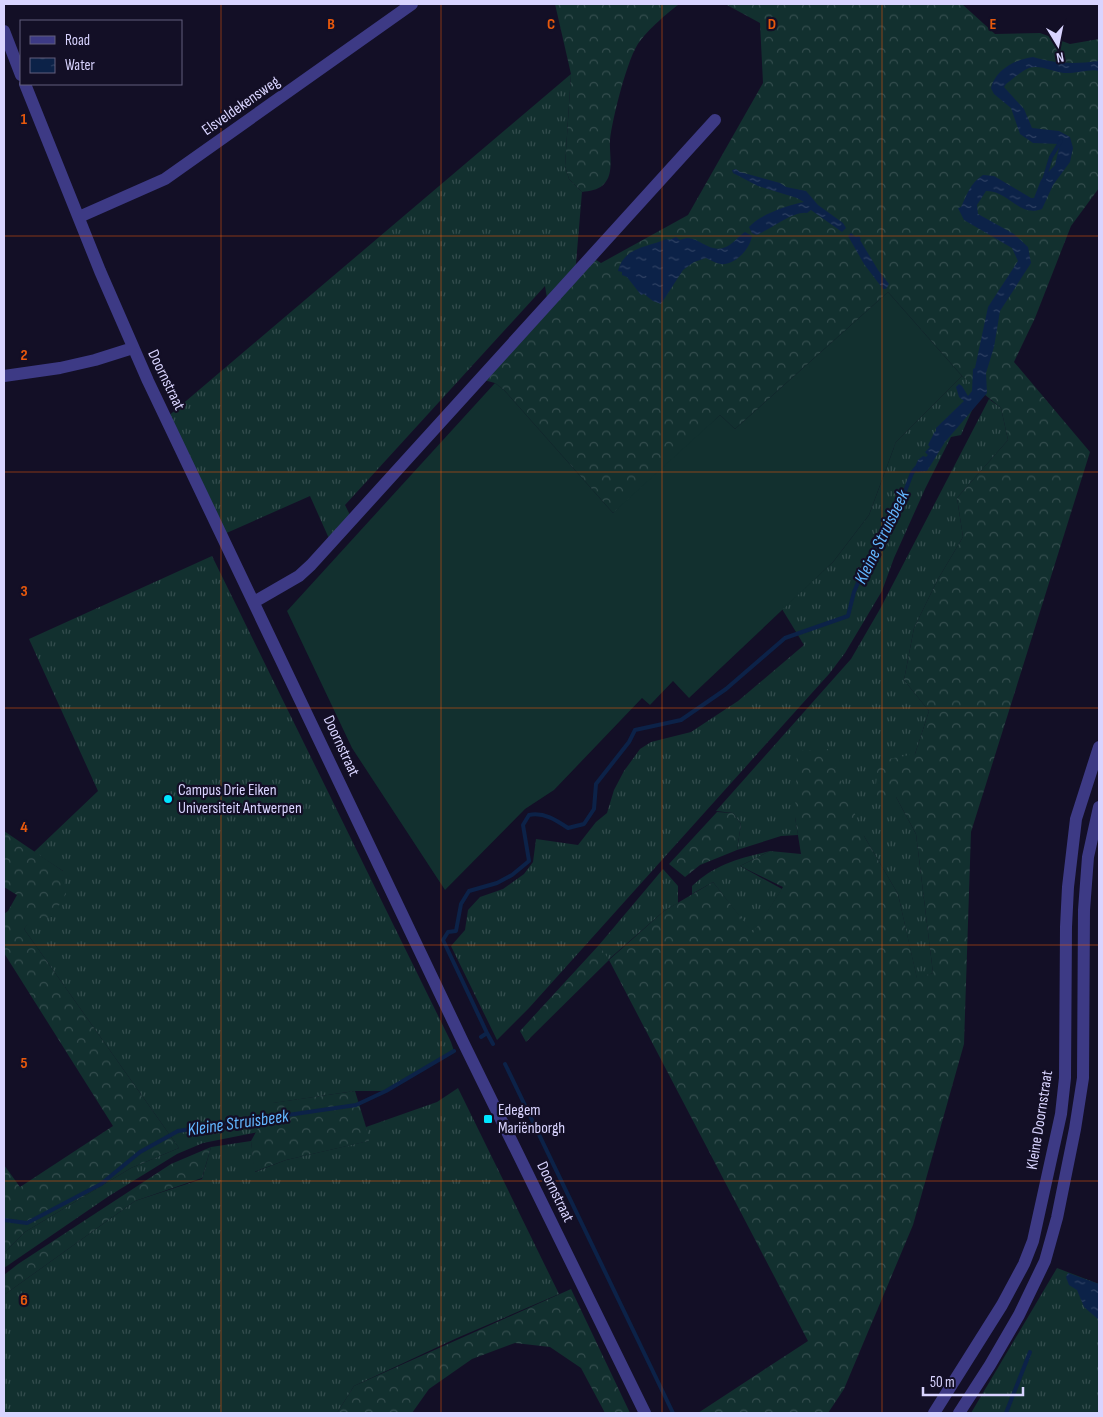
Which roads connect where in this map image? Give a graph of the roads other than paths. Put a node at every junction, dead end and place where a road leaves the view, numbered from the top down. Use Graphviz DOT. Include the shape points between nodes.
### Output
graph roads {
  1 [pos="412,4"];
  2 [pos="4,31"];
  3 [pos="20,72"];
  4 [pos="25,85"];
  5 [pos="715,120"];
  6 [pos="78,217"];
  7 [pos="133,348"];
  8 [pos="4,376"];
  9 [pos="254,602"];
  10 [pos="1099,747"];
  11 [pos="1099,807"];
  12 [pos="645,1413"];
  13 [pos="934,1413"];
  14 [pos="959,1413"];
  1 -- 6 [label="street, Elsveldekensweg" via="165,179"];
  2 -- 3 [label="street"];
  4 -- 6 [label="street, Doornstraat"];
  5 -- 9 [label="street" via="311,565 299,576"];
  6 -- 7 [label="street, Doornstraat"];
  7 -- 8 [label="street" via="60,368"];
  7 -- 9 [label="street, Doornstraat"];
  9 -- 12 [label="street, Doornstraat" via="463,1042"];
  10 -- 13 [label="street, Kleine Doornstraat" via="1076,819 1066,927 1065,1078 1061,1114 1033,1241 1002,1305"];
  11 -- 14 [label="street" via="1088,857 1084,910 1083,1078 1057,1218 1044,1261 1022,1308"];
}
